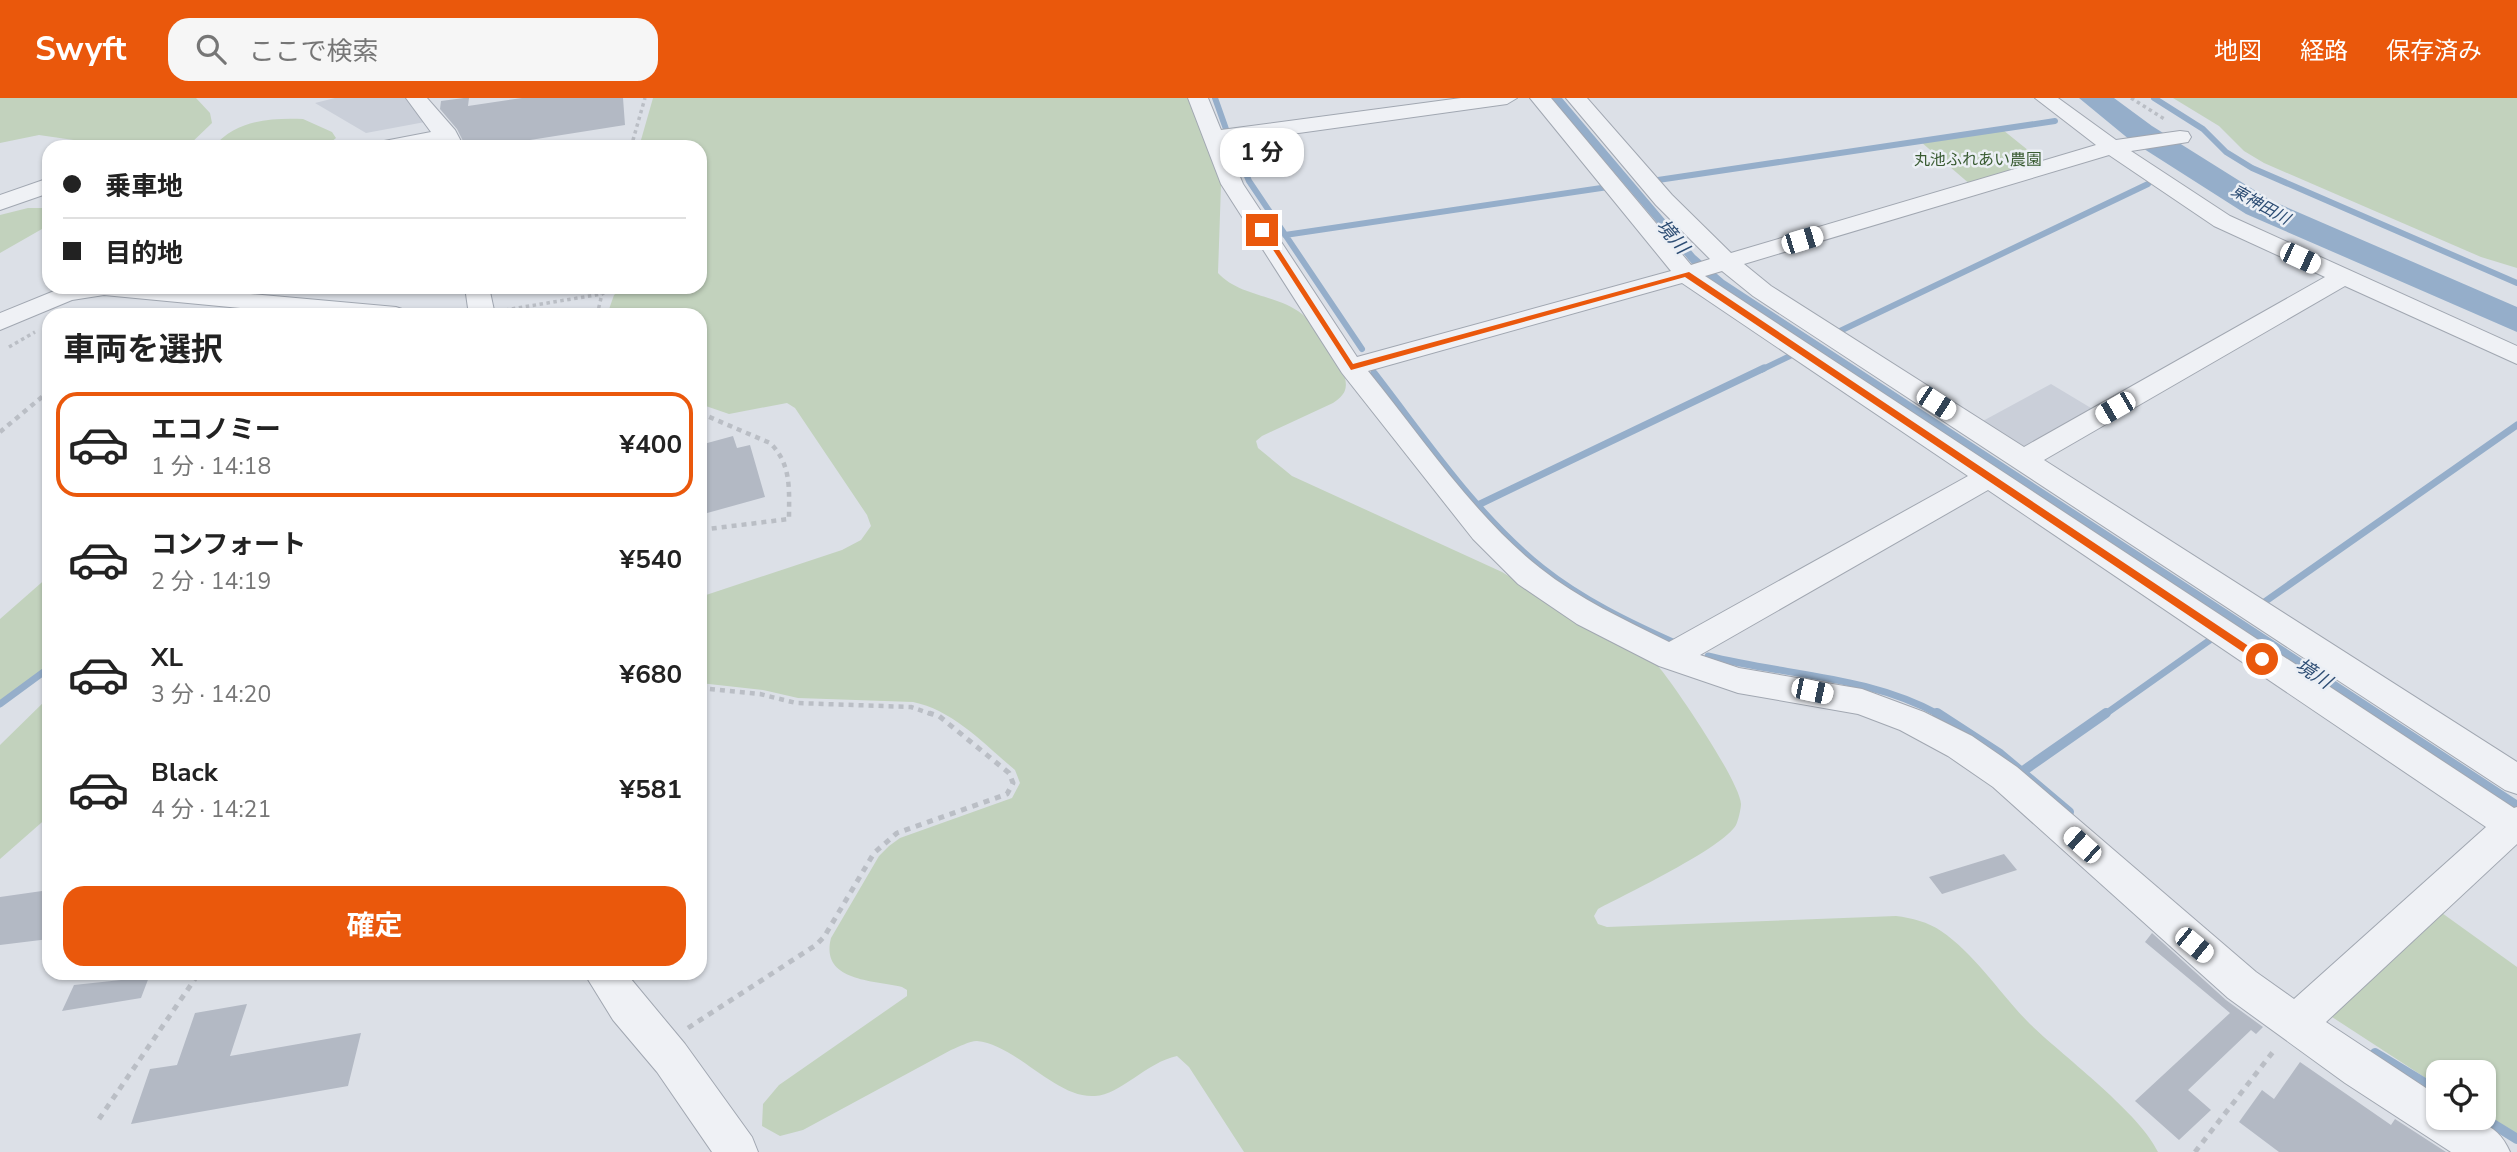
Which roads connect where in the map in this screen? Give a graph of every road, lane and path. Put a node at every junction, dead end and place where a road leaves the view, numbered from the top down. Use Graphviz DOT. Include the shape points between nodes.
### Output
graph roads {
  1 [pos="416,98"];
  2 [pos="645,98"];
  3 [pos="1198,98"];
  4 [pos="1507,98"];
  5 [pos="1540,98"];
  6 [pos="1576,98"];
  7 [pos="2045,98"];
  8 [pos="1213,138"];
  9 [pos="2180,138"];
  10 [pos="449,140"];
  11 [pos="633,140"];
  12 [pos="2118,146"];
  13 [pos="42,188"];
  14 [pos="0,203"];
  15 [pos="1704,269"];
  16 [pos="2343,278"];
  17 [pos="66,294"];
  18 [pos="169,294"];
  19 [pos="602,294"];
  20 [pos="320,308"];
  21 [pos="514,308"];
  22 [pos="599,308"];
  23 [pos="0,322"];
  24 [pos="37,331"];
  25 [pos="9,347"];
  26 [pos="2517,356"];
  27 [pos="1351,367"];
  28 [pos="42,397"];
  29 [pos="707,416"];
  30 [pos="0,432"];
  31 [pos="2023,460"];
  32 [pos="1989,477"];
  33 [pos="707,529"];
  34 [pos="1670,657"];
  35 [pos="707,689"];
  36 [pos="2517,780"];
  37 [pos="2515,826"];
  38 [pos="194,980"];
  39 [pos="608,980"];
  40 [pos="2295,1024"];
  41 [pos="660,1046"];
  42 [pos="99,1119"];
  43 [pos="737,1152"];
  44 [pos="2195,1152"];
  45 [pos="2489,1152"];
  1 -- 10 [label="street"];
  2 -- 11 [label="path"];
  3 -- 8 [label="street"];
  4 -- 8 [label="street"];
  5 -- 15 [label="street"];
  6 -- 15 [label="street" via="1693,233"];
  7 -- 12 [label="street"];
  8 -- 27 [label="street" via="1232,184"];
  9 -- 12 [label="street"];
  12 -- 15 [label="street"];
  12 -- 16 [label="street" via="2164,185 2222,222"];
  13 -- 14 [label="street"];
  15 -- 27 [label="street"];
  15 -- 31 [label="street" via="1762,290"];
  15 -- 32 [label="street"];
  16 -- 26 [label="street"];
  16 -- 31 [label="street"];
  17 -- 23 [label="street"];
  18 -- 20 [label="street"];
  19 -- 21 [label="path"];
  19 -- 22 [label="path"];
  24 -- 25 [label="path"];
  27 -- 34 [label="street" via="1512,561 1588,616"];
  28 -- 30 [label="path"];
  29 -- 33 [label="path" via="778,449 787,464 789,519"];
  31 -- 36 [label="street"];
  32 -- 34 [label="street"];
  32 -- 37 [label="street"];
  34 -- 40 [label="street" via="1738,680 1862,702 1960,746 2005,777 2194,945"];
  35 -- 41 [label="path" via="796,703 926,710 1009,773 1013,783 1007,794 897,833 884,842 816,946"];
  37 -- 40 [label="street"];
  38 -- 42 [label="path"];
  39 -- 41 [label="street"];
  40 -- 44 [label="path"];
  40 -- 45 [label="street"];
  41 -- 43 [label="street"];
}
